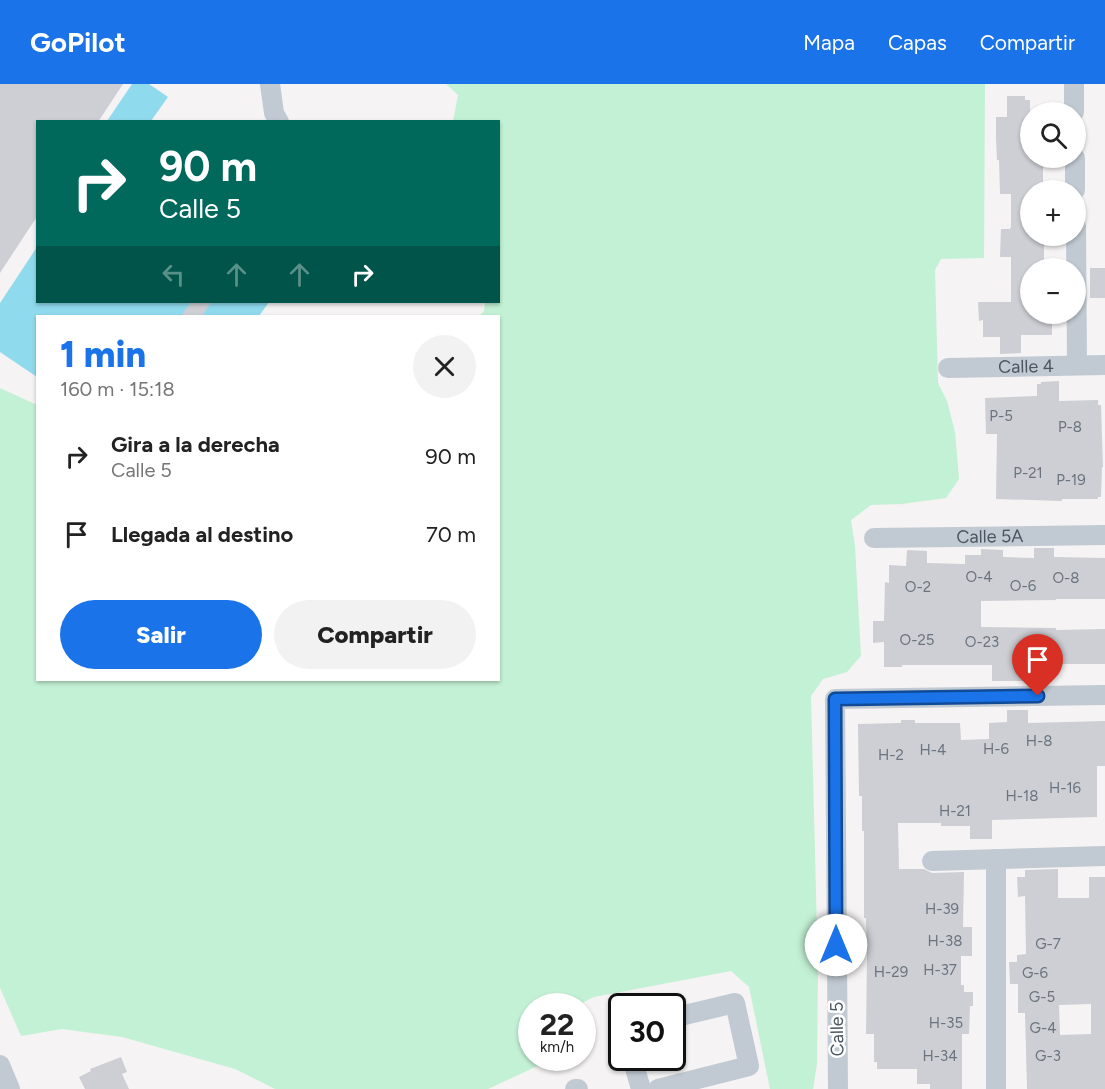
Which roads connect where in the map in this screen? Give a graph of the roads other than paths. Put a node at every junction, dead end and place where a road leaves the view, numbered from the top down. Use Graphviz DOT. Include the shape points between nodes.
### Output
graph roads {
  1 [pos="270,84"];
  2 [pos="1074,84"];
  3 [pos="1074,102"];
  4 [pos="278,120"];
  5 [pos="1076,246"];
  6 [pos="1077,365"];
  7 [pos="1105,365"];
  8 [pos="948,368"];
  9 [pos="1105,535"];
  10 [pos="874,538"];
  11 [pos="1105,695"];
  12 [pos="1105,856"];
  13 [pos="996,859"];
  14 [pos="932,861"];
  15 [pos="686,1015"];
  16 [pos="0,1065"];
  17 [pos="636,1071"];
  18 [pos="10,1089"];
  19 [pos="641,1089"];
  20 [pos="658,1089"];
  21 [pos="838,1089"];
  22 [pos="996,1089"];
  1 -- 4 [label="street"];
  2 -- 3 [label="street"];
  5 -- 6 [label="street"];
  6 -- 7 [label="street, Calle 4"];
  6 -- 8 [label="street, Calle 4"];
  9 -- 10 [label="street, Calle 5A"];
  11 -- 21 [label="street, Calle 5" via="835,699"];
  12 -- 13 [label="street"];
  13 -- 14 [label="street"];
  13 -- 22 [label="street"];
  15 -- 20 [label="street" via="735,1003 749,1066"];
  16 -- 18 [label="street"];
  17 -- 19 [label="street"];
}
